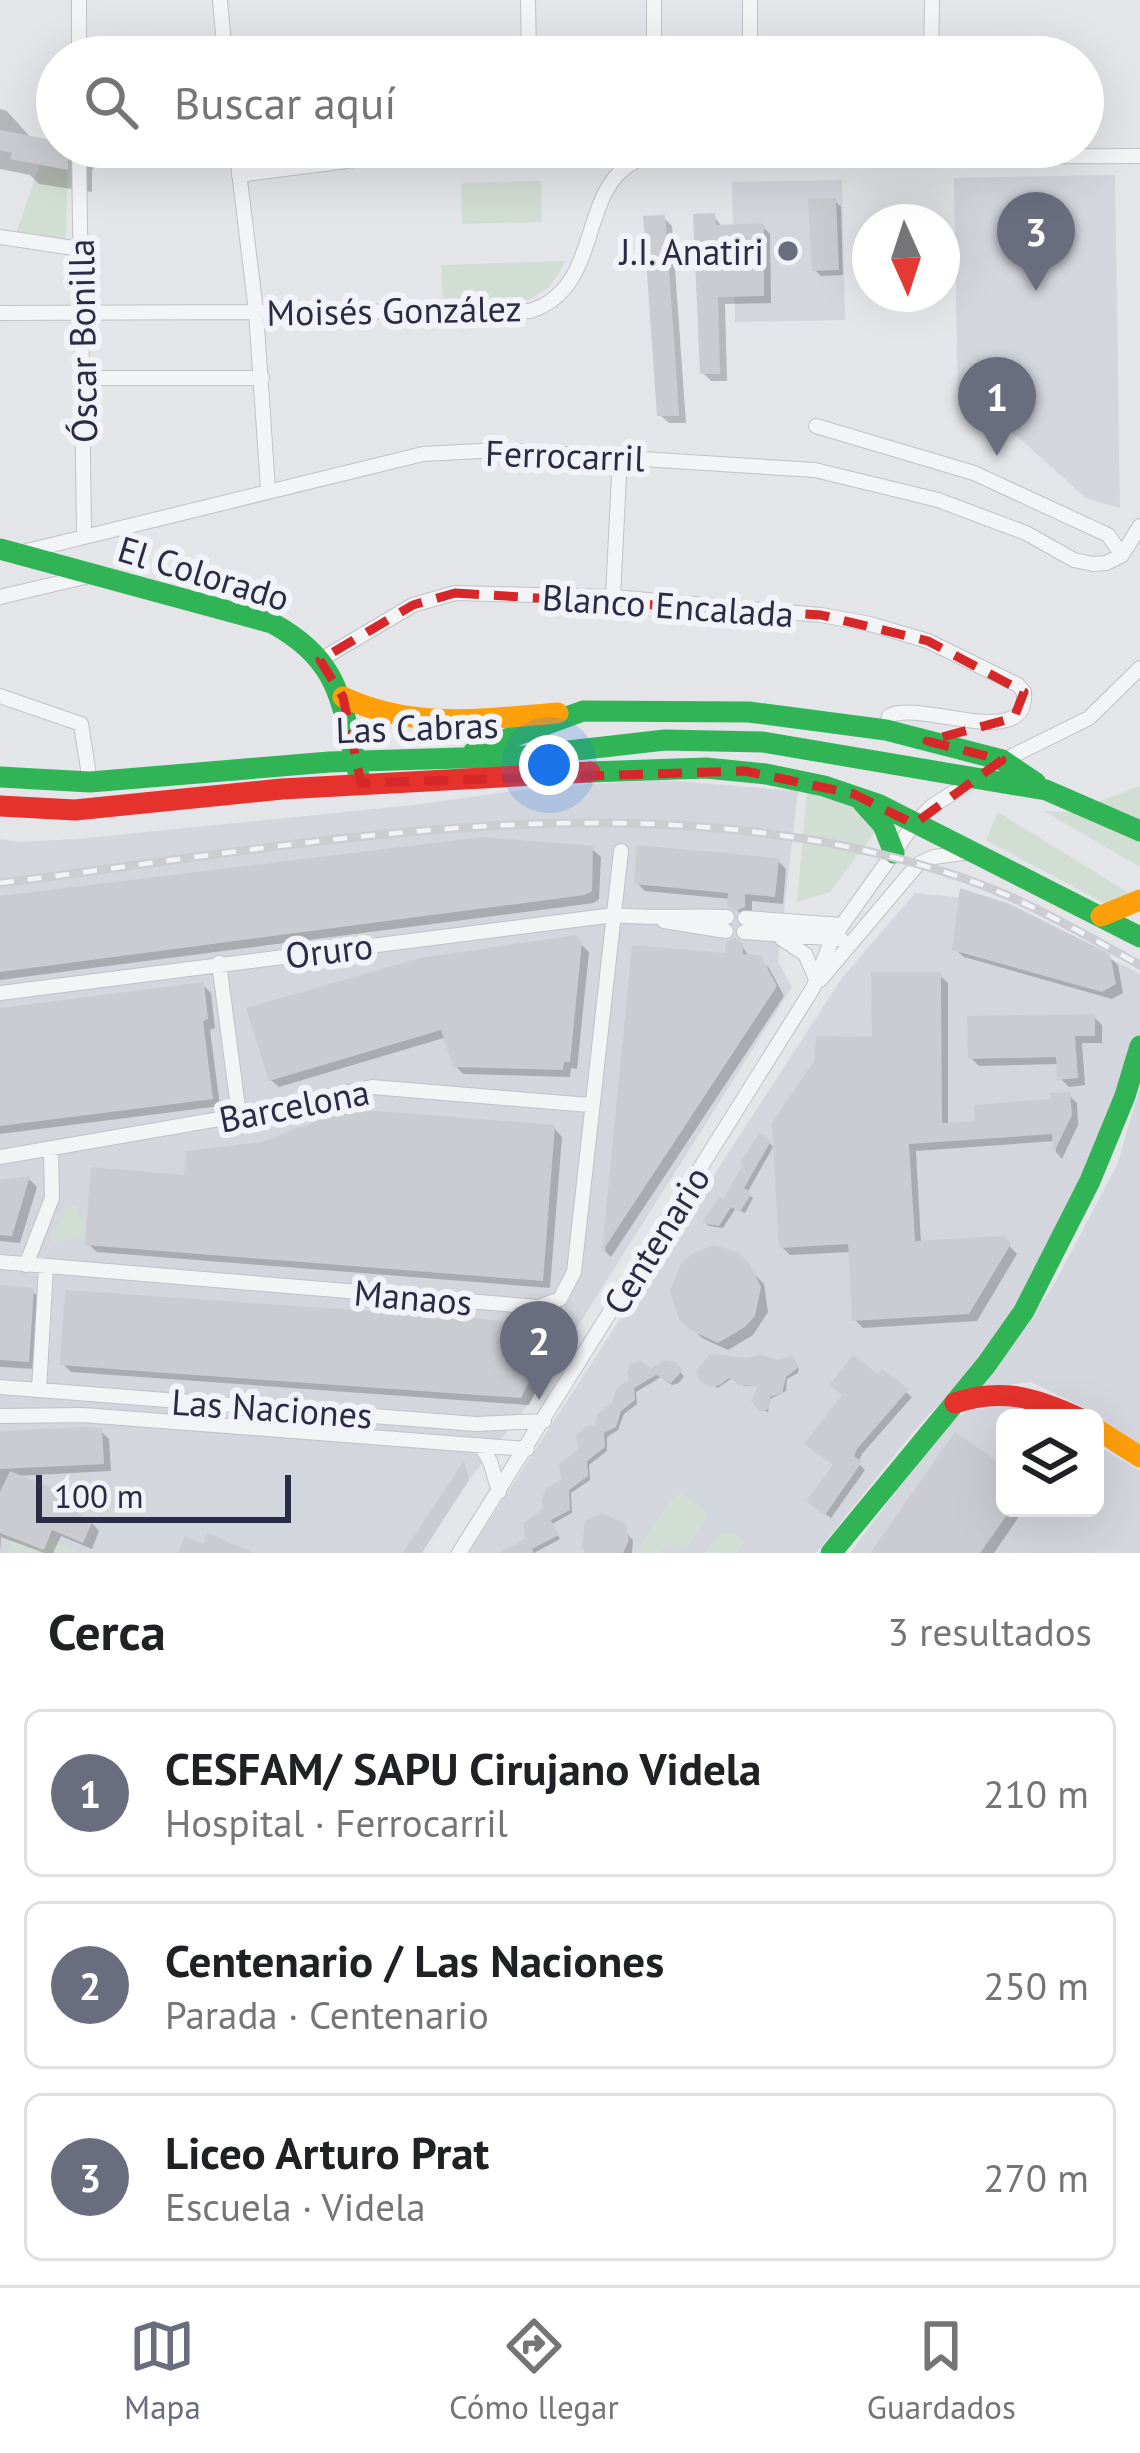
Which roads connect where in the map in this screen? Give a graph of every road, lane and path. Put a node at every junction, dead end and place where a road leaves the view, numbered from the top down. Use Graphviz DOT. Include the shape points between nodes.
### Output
graph roads {
  1 [pos="79,0"];
  2 [pos="220,0"];
  3 [pos="527,0"];
  4 [pos="654,0"];
  5 [pos="750,0"];
  6 [pos="932,0"];
  7 [pos="79,36"];
  8 [pos="223,36"];
  9 [pos="528,36"];
  10 [pos="654,36"];
  11 [pos="750,36"];
  12 [pos="931,36"];
  13 [pos="1104,155"];
  14 [pos="1140,156"];
  15 [pos="80,168"];
  16 [pos="238,168"];
  17 [pos="281,168"];
  18 [pos="625,168"];
  19 [pos="239,175"];
  20 [pos="0,237"];
  21 [pos="80,249"];
  22 [pos="82,312"];
  23 [pos="256,313"];
  24 [pos="0,314"];
  25 [pos="82,378"];
  26 [pos="262,378"];
  27 [pos="816,426"];
  28 [pos="620,455"];
  29 [pos="268,489"];
  30 [pos="1140,526"];
  31 [pos="84,534"];
  32 [pos="9,551"];
  33 [pos="1122,555"];
  34 [pos="94,574"];
  35 [pos="0,597"];
  36 [pos="613,597"];
  37 [pos="320,660"];
  38 [pos="1140,668"];
  39 [pos="0,696"];
  40 [pos="343,697"];
  41 [pos="583,711"];
  42 [pos="886,730"];
  43 [pos="456,758"];
  44 [pos="1002,760"];
  45 [pos="358,772"];
  46 [pos="0,777"];
  47 [pos="977,777"];
  48 [pos="90,782"];
  49 [pos="1046,790"];
  50 [pos="854,794"];
  51 [pos="0,806"];
  52 [pos="914,824"];
  53 [pos="1140,831"];
  54 [pos="621,851"];
  55 [pos="974,852"];
  56 [pos="894,854"];
  57 [pos="1140,900"];
  58 [pos="614,915"];
  59 [pos="1101,916"];
  60 [pos="727,924"];
  61 [pos="842,925"];
  62 [pos="765,934"];
  63 [pos="1140,937"];
  64 [pos="832,939"];
  65 [pos="857,940"];
  66 [pos="220,963"];
  67 [pos="814,984"];
  68 [pos="0,993"];
  69 [pos="1140,1046"];
  70 [pos="590,1105"];
  71 [pos="238,1114"];
  72 [pos="51,1150"];
  73 [pos="0,1157"];
  74 [pos="0,1262"];
  75 [pos="26,1264"];
  76 [pos="46,1267"];
  77 [pos="0,1387"];
  78 [pos="39,1390"];
  79 [pos="949,1405"];
  80 [pos="1059,1409"];
  81 [pos="0,1416"];
  82 [pos="544,1421"];
  83 [pos="1104,1434"];
  84 [pos="480,1445"];
  85 [pos="527,1449"];
  86 [pos="1140,1457"];
  87 [pos="499,1492"];
  88 [pos="459,1553"];
  89 [pos="831,1553"];
  1 -- 7 [label="street"];
  2 -- 8 [label="street"];
  3 -- 9 [label="street"];
  4 -- 10 [label="street"];
  5 -- 11 [label="street"];
  6 -- 12 [label="street"];
  13 -- 14 [label="street"];
  15 -- 21 [label="street, Óscar Bonilla"];
  16 -- 19 [label="street"];
  17 -- 19 [label="street"];
  18 -- 23 [label="street, Moisés González" via="570,284 542,308"];
  19 -- 23 [label="street"];
  20 -- 21 [label="street"];
  21 -- 22 [label="street, Óscar Bonilla"];
  22 -- 23 [label="street, Moisés González"];
  22 -- 24 [label="street, Moisés González"];
  22 -- 25 [label="street, Óscar Bonilla"];
  23 -- 26 [label="street"];
  25 -- 26 [label="street"];
  25 -- 31 [label="street, Óscar Bonilla"];
  26 -- 29 [label="street"];
  27 -- 33 [label="street" via="974,473 1108,535"];
  28 -- 29 [label="street, Ferrocarril" via="423,454"];
  28 -- 33 [label="street, Ferrocarril" via="815,470 938,500 1074,560 1106,563"];
  28 -- 36 [label="street"];
  29 -- 31 [label="street, Ferrocarril"];
  30 -- 33 [label="street"];
  31 -- 32 [label="street, Ferrocarril"];
  32 -- 34 [label="main road, El Colorado"];
  34 -- 35 [label="street"];
  34 -- 37 [label="main road, El Colorado" via="272,623"];
  36 -- 37 [label="street, Blanco Encalada" via="433,596"];
  36 -- 42 [label="street, Blanco Encalada" via="870,624 928,641 1018,685 1024,703 1014,718 979,723 897,712"];
  37 -- 40 [label="main road, El Colorado"];
  38 -- 44 [label="street, Centenario" via="1089,718"];
  39 -- 48 [label="street" via="81,724"];
  40 -- 41 [label="main road" via="403,720"];
  40 -- 45 [label="main road, El Colorado"];
  41 -- 42 [label="main road" via="749,712"];
  41 -- 43 [label="main road"];
  42 -- 44 [label="main road"];
  43 -- 45 [label="main road, Las Cabras"];
  43 -- 47 [label="main road, Las Cabras" via="664,740 764,742"];
  44 -- 47 [label="street, Centenario"];
  44 -- 49 [label="main road"];
  45 -- 48 [label="main road, Las Cabras"];
  45 -- 50 [label="main road, Las Cabras" via="745,771"];
  45 -- 51 [label="main road, Las Cabras" via="94,808"];
  46 -- 48 [label="main road, Las Cabras"];
  47 -- 49 [label="main road, Las Cabras"];
  47 -- 52 [label="street, Centenario"];
  49 -- 53 [label="main road"];
  50 -- 52 [label="main road, Las Cabras"];
  50 -- 56 [label="main road" via="881,820"];
  52 -- 55 [label="main road, Las Cabras"];
  52 -- 56 [label="street, Centenario"];
  54 -- 58 [label="street, Manaos"];
  55 -- 59 [label="main road, Las Cabras"];
  55 -- 65 [label="street, Centenario" via="918,864"];
  56 -- 61 [label="street, Centenario"];
  57 -- 59 [label="main road"];
  58 -- 60 [label="street, Oruro"];
  58 -- 66 [label="street, Oruro"];
  58 -- 70 [label="street, Manaos"];
  59 -- 63 [label="main road, Las Cabras"];
  61 -- 62 [label="street" via="744,925"];
  61 -- 64 [label="street, Centenario"];
  62 -- 64 [label="street"];
  62 -- 67 [label="street" via="805,954"];
  64 -- 65 [label="street"];
  64 -- 67 [label="street, Centenario"];
  65 -- 67 [label="street, Centenario"];
  66 -- 68 [label="street, Oruro"];
  66 -- 71 [label="street"];
  67 -- 82 [label="street, Centenario"];
  69 -- 79 [label="main road" via="1050,1265"];
  70 -- 71 [label="street, Barcelona" via="372,1087"];
  70 -- 76 [label="street, Manaos" via="574,1272 550,1305"];
  71 -- 72 [label="street, Barcelona"];
  72 -- 73 [label="street, Barcelona"];
  72 -- 75 [label="street" via="52,1198"];
  74 -- 75 [label="street, Manaos"];
  75 -- 76 [label="street, Manaos"];
  76 -- 78 [label="street"];
  77 -- 78 [label="street, Las Naciones"];
  78 -- 82 [label="street, Las Naciones" via="476,1424"];
  79 -- 80 [label="main road" via="1025,1394"];
  79 -- 89 [label="main road"];
  81 -- 84 [label="street, Las Naciones" via="83,1415"];
  82 -- 85 [label="street, Centenario"];
  83 -- 86 [label="main road"];
  84 -- 85 [label="street, Las Naciones"];
  84 -- 87 [label="street"];
  85 -- 87 [label="street, Centenario"];
  87 -- 88 [label="street, Centenario"];
}
